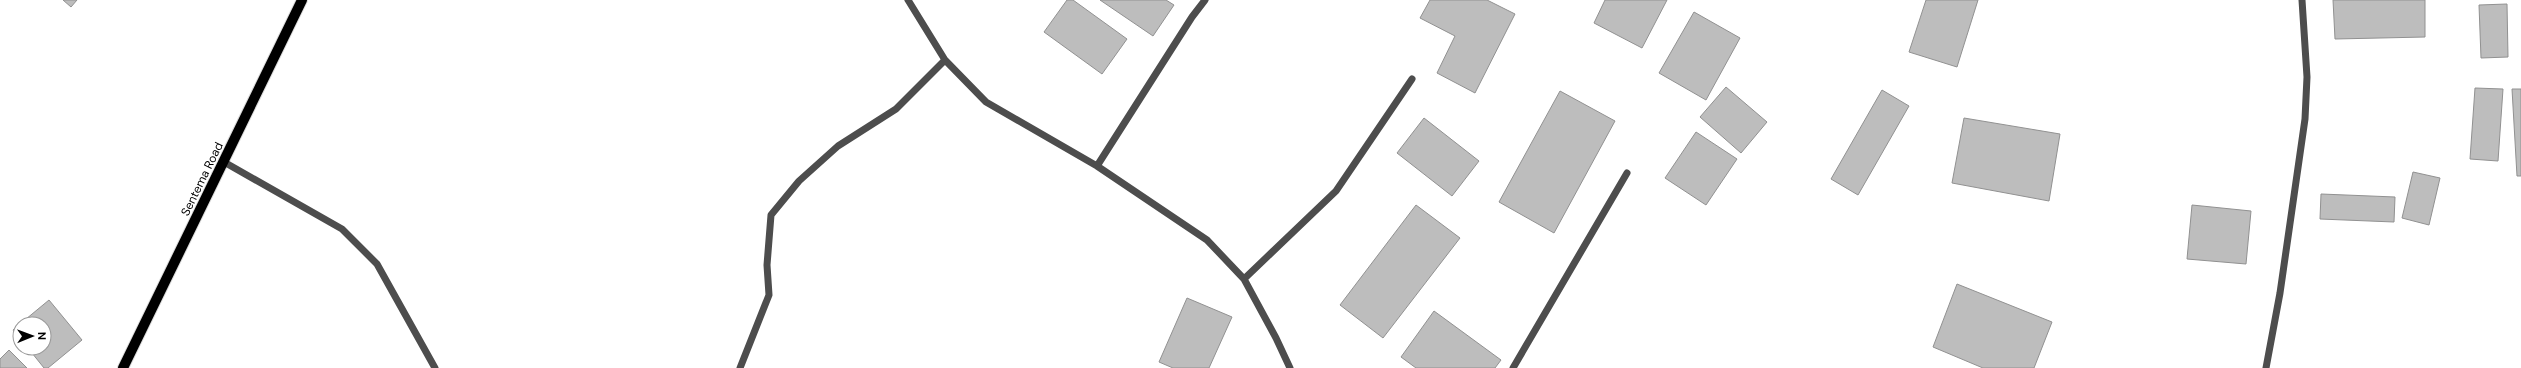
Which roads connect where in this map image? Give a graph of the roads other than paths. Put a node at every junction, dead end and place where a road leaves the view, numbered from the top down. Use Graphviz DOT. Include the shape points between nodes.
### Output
graph roads {
  1 [pos="302,0"];
  2 [pos="908,0"];
  3 [pos="1205,0"];
  4 [pos="2302,0"];
  5 [pos="944,60"];
  6 [pos="1412,79"];
  7 [pos="224,162"];
  8 [pos="1097,166"];
  9 [pos="1627,174"];
  10 [pos="1244,279"];
  11 [pos="123,368"];
  12 [pos="435,368"];
  13 [pos="740,368"];
  14 [pos="1290,368"];
  15 [pos="1513,368"];
  16 [pos="2266,368"];
  1 -- 7 [label="main road, Sentema Road"];
  2 -- 5 [label="street"];
  3 -- 8 [label="street"];
  4 -- 16 [label="street" via="2307,77 2305,119 2280,293"];
  5 -- 8 [label="street" via="986,102"];
  5 -- 13 [label="street" via="896,109 838,146 799,181 771,216 767,265 769,295"];
  6 -- 10 [label="street" via="1336,191"];
  7 -- 11 [label="main road, Sentema Road"];
  7 -- 12 [label="street" via="342,228 377,264"];
  8 -- 10 [label="street" via="1207,240"];
  9 -- 15 [label="street"];
  10 -- 14 [label="street"];
}
